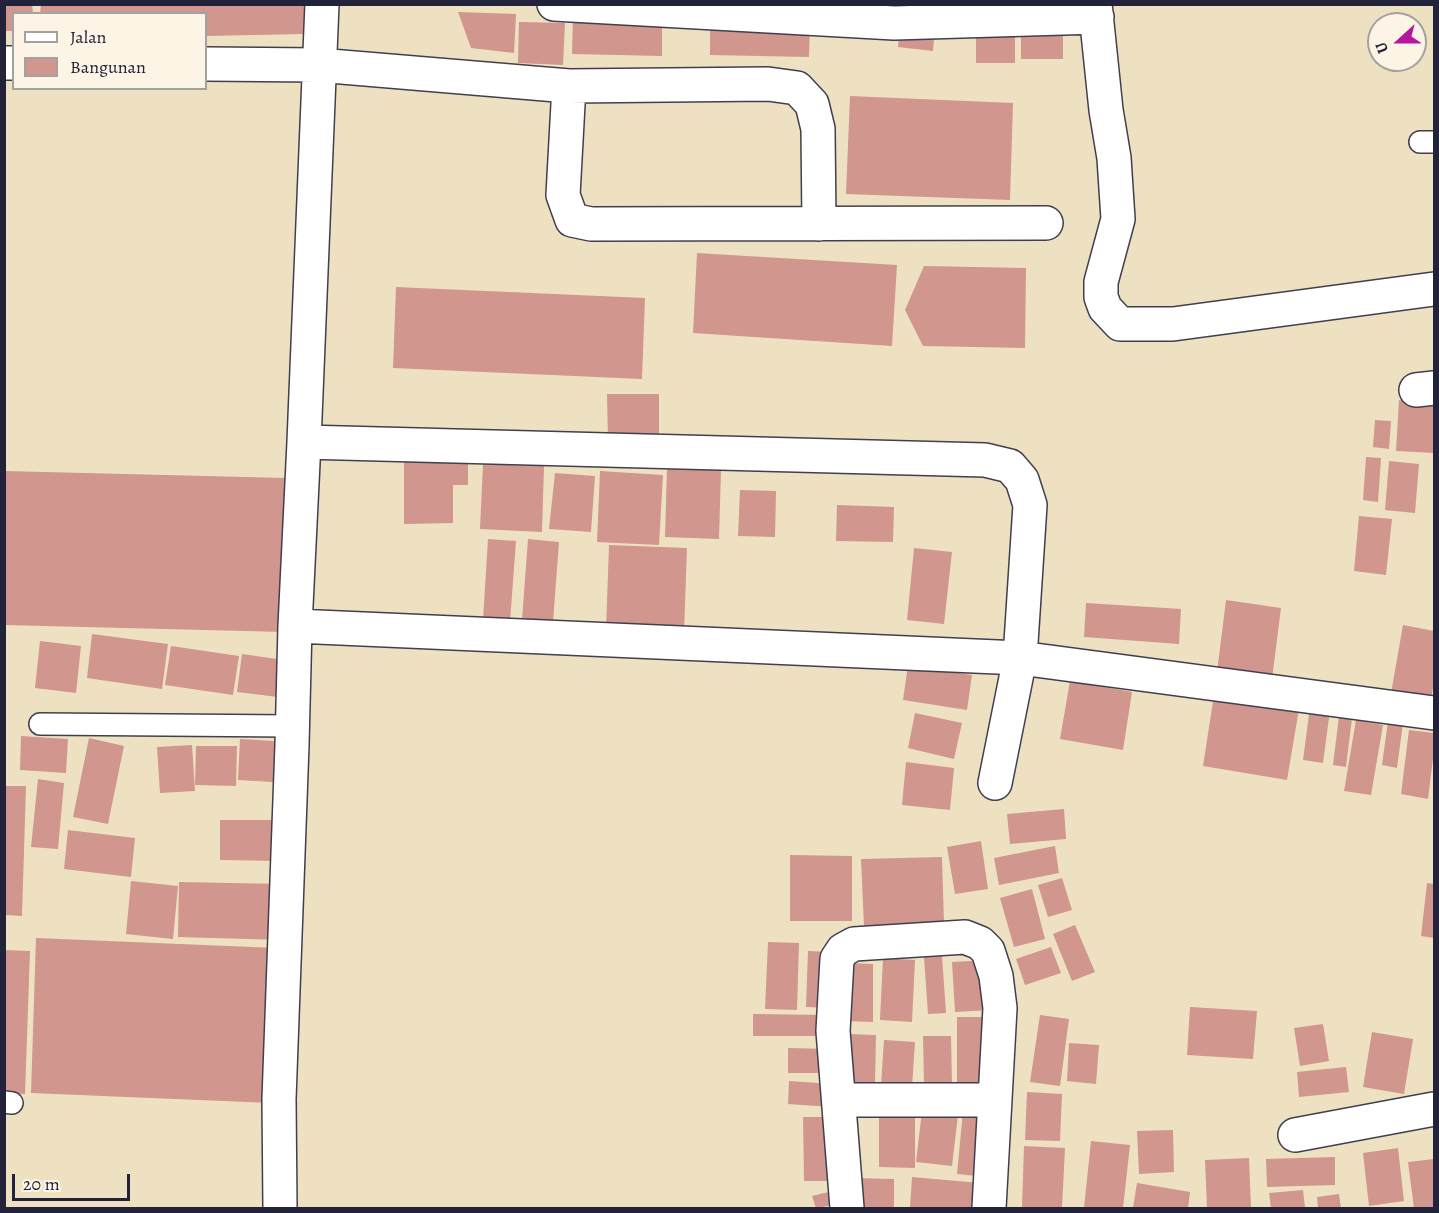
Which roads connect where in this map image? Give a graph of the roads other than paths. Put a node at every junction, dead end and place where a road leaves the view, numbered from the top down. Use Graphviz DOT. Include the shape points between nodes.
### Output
graph roads {
  1 [pos="322,4"];
  2 [pos="554,4"];
  3 [pos="1096,11"];
  4 [pos="207,64"];
  5 [pos="318,65"];
  6 [pos="569,86"];
  7 [pos="1046,223"];
  8 [pos="819,224"];
  9 [pos="1434,289"];
  10 [pos="304,442"];
  11 [pos="295,626"];
  12 [pos="1020,658"];
  13 [pos="1434,713"];
  14 [pos="40,724"];
  15 [pos="292,726"];
  16 [pos="995,783"];
  17 [pos="839,1100"];
  18 [pos="995,1100"];
  19 [pos="1434,1109"];
  20 [pos="1295,1135"];
  21 [pos="280,1209"];
  22 [pos="847,1209"];
  23 [pos="989,1209"];
  1 -- 5 [label="street"];
  2 -- 3 [label="street" via="894,23"];
  3 -- 9 [label="street" via="1118,219 1101,282 1101,297 1105,308 1120,324 1173,324"];
  4 -- 5 [label="street"];
  5 -- 6 [label="street"];
  5 -- 10 [label="street"];
  6 -- 8 [label="street" via="768,84 797,88 812,104 818,129"];
  6 -- 8 [label="street" via="563,195 572,220 591,224"];
  7 -- 8 [label="street"];
  10 -- 11 [label="street"];
  10 -- 12 [label="street" via="985,460 1010,466 1022,480 1030,505"];
  11 -- 12 [label="street"];
  11 -- 15 [label="street"];
  12 -- 13 [label="street"];
  12 -- 16 [label="street"];
  14 -- 15 [label="lane"];
  15 -- 21 [label="street" via="279,1100"];
  17 -- 18 [label="street"];
  17 -- 18 [label="street" via="833,1031 837,959 843,950 855,944 965,937 988,951 996,976 1000,1008"];
  17 -- 22 [label="street"];
  18 -- 23 [label="street"];
  19 -- 20 [label="street"];
}
